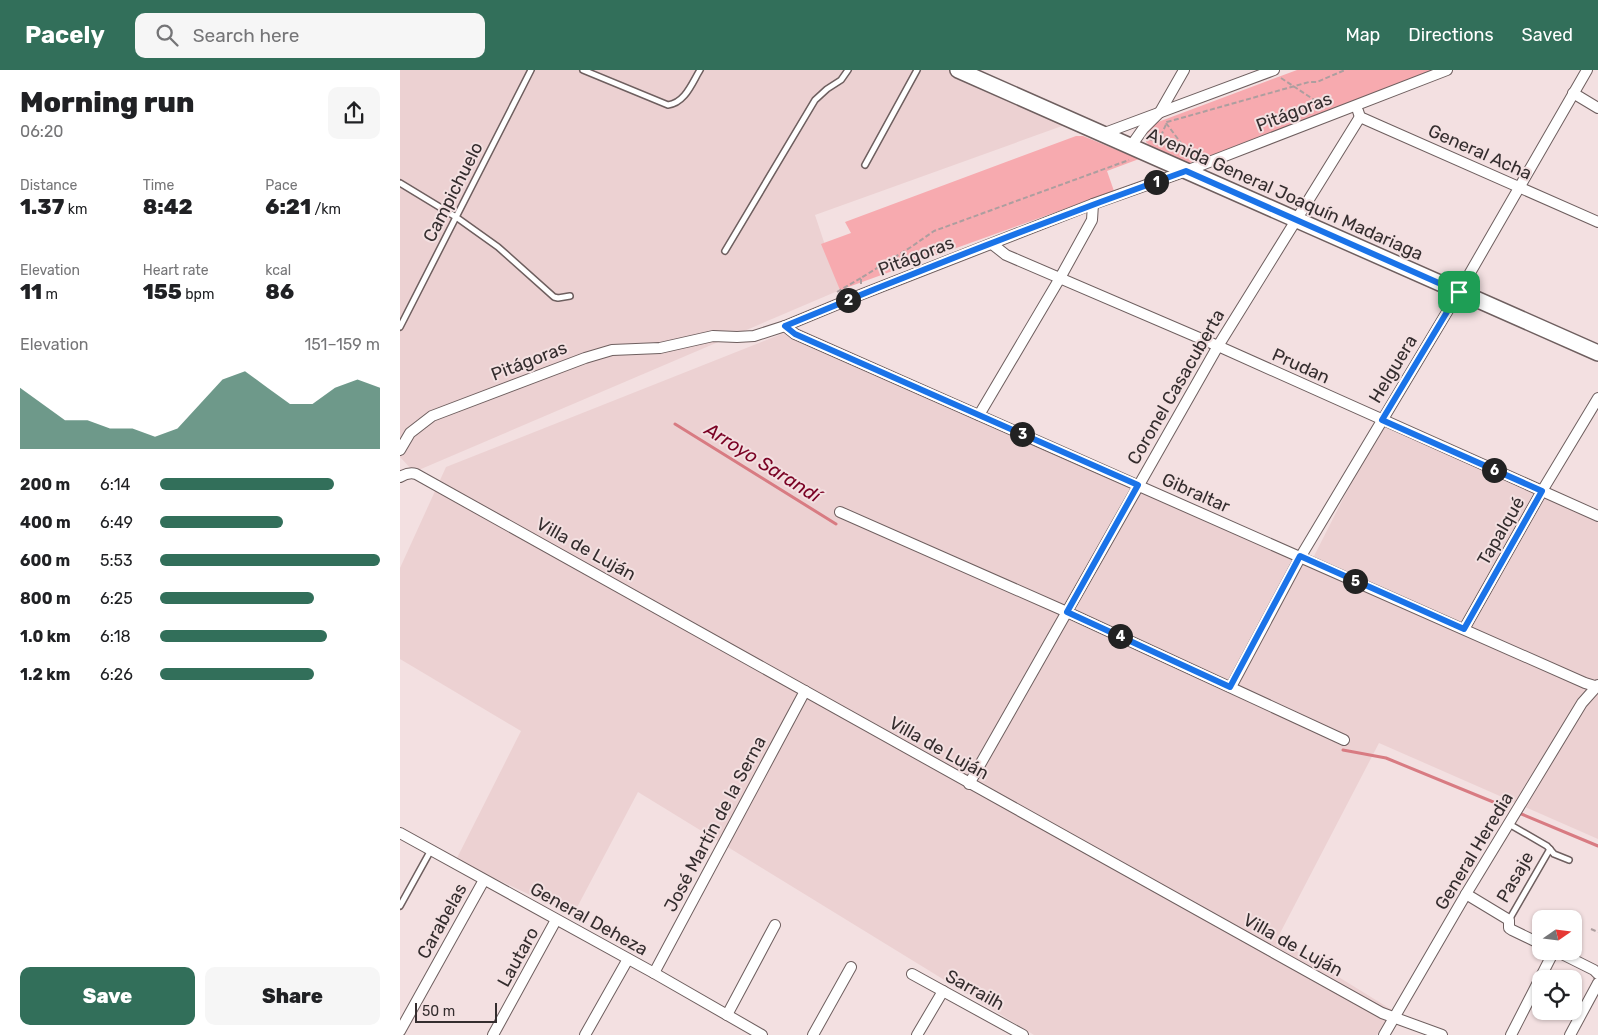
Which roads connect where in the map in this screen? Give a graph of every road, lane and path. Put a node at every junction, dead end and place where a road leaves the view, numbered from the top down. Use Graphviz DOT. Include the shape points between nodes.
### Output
graph roads {
  1 [pos="531,70"];
  2 [pos="584,70"];
  3 [pos="700,70"];
  4 [pos="848,70"];
  5 [pos="917,70"];
  6 [pos="958,70"];
  7 [pos="1184,70"];
  8 [pos="1246,70"];
  9 [pos="1345,70"];
  10 [pos="1447,70"];
  11 [pos="1587,70"];
  12 [pos="1272,71"];
  13 [pos="1258,76"];
  14 [pos="1293,86"];
  15 [pos="1573,93"];
  16 [pos="1357,105"];
  17 [pos="1598,108"];
  18 [pos="1160,112"];
  19 [pos="1336,113"];
  20 [pos="1360,117"];
  21 [pos="1166,123"];
  22 [pos="1102,134"];
  23 [pos="1158,143"];
  24 [pos="1130,153"];
  25 [pos="1187,164"];
  26 [pos="865,165"];
  27 [pos="400,183"];
  28 [pos="1518,187"];
  29 [pos="1093,204"];
  30 [pos="456,217"];
  31 [pos="1296,220"];
  32 [pos="1598,222"];
  33 [pos="992,244"];
  34 [pos="726,251"];
  35 [pos="861,278"];
  36 [pos="1060,278"];
  37 [pos="1459,292"];
  38 [pos="835,294"];
  39 [pos="860,295"];
  40 [pos="570,296"];
  41 [pos="785,326"];
  42 [pos="400,327"];
  43 [pos="1218,346"];
  44 [pos="1598,352"];
  45 [pos="1598,398"];
  46 [pos="979,415"];
  47 [pos="1382,420"];
  48 [pos="400,450"];
  49 [pos="401,473"];
  50 [pos="1138,485"];
  51 [pos="1542,491"];
  52 [pos="840,512"];
  53 [pos="1598,516"];
  54 [pos="1300,556"];
  55 [pos="1067,612"];
  56 [pos="1464,629"];
  57 [pos="1597,686"];
  58 [pos="1230,687"];
  59 [pos="805,691"];
  60 [pos="1344,740"];
  61 [pos="969,784"];
  62 [pos="1509,824"];
  63 [pos="400,833"];
  64 [pos="1550,849"];
  65 [pos="431,850"];
  66 [pos="1569,860"];
  67 [pos="484,880"];
  68 [pos="1466,894"];
  69 [pos="400,906"];
  70 [pos="556,920"];
  71 [pos="1509,920"];
  72 [pos="775,925"];
  73 [pos="1591,929"];
  74 [pos="1598,932"];
  75 [pos="1532,940"];
  76 [pos="628,959"];
  77 [pos="1550,960"];
  78 [pos="1573,960"];
  79 [pos="851,967"];
  80 [pos="654,973"];
  81 [pos="912,974"];
  82 [pos="1598,974"];
  83 [pos="1598,984"];
  84 [pos="942,991"];
  85 [pos="728,1015"];
  86 [pos="1395,1018"];
  87 [pos="400,1031"];
  88 [pos="494,1035"];
  89 [pos="585,1035"];
  90 [pos="762,1035"];
  91 [pos="813,1035"];
  92 [pos="917,1035"];
  93 [pos="1023,1035"];
  94 [pos="1384,1035"];
  95 [pos="1442,1035"];
  96 [pos="1511,1035"];
  97 [pos="1570,1035"];
  1 -- 30 [label="lane, Campichuelo"];
  2 -- 3 [label="lane" via="668,105 684,97"];
  4 -- 34 [label="lane" via="841,80 815,100"];
  5 -- 26 [label="lane"];
  6 -- 22 [label="main road, Avenida General Joaquín Madariaga"];
  7 -- 18 [label="street"];
  8 -- 13 [label="street"];
  9 -- 14 [label="path" via="1317,82"];
  10 -- 16 [label="street, Pitágoras"];
  11 -- 15 [label="street, Helguera"];
  12 -- 13 [label="street"];
  12 -- 14 [label="path"];
  13 -- 18 [label="street"];
  14 -- 19 [label="path"];
  14 -- 21 [label="path"];
  15 -- 17 [label="street"];
  15 -- 28 [label="street, Helguera"];
  16 -- 19 [label="street, Pitágoras"];
  16 -- 20 [label="street"];
  18 -- 22 [label="street"];
  18 -- 24 [label="street" via="1143,129"];
  19 -- 25 [label="street, Pitágoras"];
  20 -- 28 [label="street, General Acha"];
  20 -- 31 [label="street, Coronel Casacuberta"];
  21 -- 23 [label="path"];
  21 -- 25 [label="path" via="1187,151"];
  22 -- 24 [label="main road, Avenida General Joaquín Madariaga"];
  24 -- 25 [label="main road, Avenida General Joaquín Madariaga"];
  24 -- 35 [label="path" via="934,230"];
  25 -- 29 [label="street, Pitágoras"];
  25 -- 31 [label="main road, Avenida General Joaquín Madariaga"];
  27 -- 30 [label="lane"];
  28 -- 32 [label="street, General Acha"];
  28 -- 37 [label="street, Helguera"];
  29 -- 33 [label="street, Pitágoras"];
  29 -- 36 [label="street" via="1092,220"];
  30 -- 40 [label="lane" via="512,258 549,294 558,298"];
  30 -- 42 [label="lane, Campichuelo"];
  31 -- 37 [label="main road, Avenida General Joaquín Madariaga"];
  31 -- 43 [label="street, Coronel Casacuberta"];
  33 -- 36 [label="street, Prudan" via="1006,256"];
  33 -- 39 [label="street, Pitágoras"];
  35 -- 38 [label="path"];
  35 -- 39 [label="path"];
  36 -- 43 [label="street, Prudan"];
  36 -- 46 [label="street"];
  37 -- 44 [label="main road, Avenida General Joaquín Madariaga"];
  37 -- 47 [label="street, Helguera"];
  39 -- 41 [label="street, Pitágoras"];
  41 -- 46 [label="street, Gibraltar" via="795,334"];
  41 -- 48 [label="street, Pitágoras" via="754,336 713,336 660,348 612,350 585,358 432,416 410,433"];
  43 -- 47 [label="street, Prudan"];
  43 -- 50 [label="street, Coronel Casacuberta"];
  45 -- 51 [label="street, Tapalqué"];
  46 -- 50 [label="street, Gibraltar"];
  47 -- 51 [label="street, Prudan"];
  47 -- 54 [label="street, Helguera"];
  49 -- 59 [label="street, Villa de Luján" via="413,472 425,478"];
  50 -- 54 [label="street, Gibraltar"];
  50 -- 55 [label="street, Coronel Casacuberta"];
  51 -- 53 [label="street, Prudan"];
  51 -- 56 [label="street, Tapalqué"];
  52 -- 55 [label="street"];
  54 -- 56 [label="street, Gibraltar"];
  54 -- 58 [label="street, Helguera"];
  55 -- 58 [label="street"];
  55 -- 61 [label="street, Coronel Casacuberta"];
  56 -- 57 [label="street, Gibraltar"];
  57 -- 62 [label="street, General Heredia" via="1582,703"];
  58 -- 60 [label="street"];
  59 -- 61 [label="street, Villa de Luján"];
  59 -- 80 [label="street, José Martín de la Serna"];
  61 -- 86 [label="street, Villa de Luján"];
  62 -- 64 [label="lane"];
  62 -- 68 [label="street, General Heredia"];
  63 -- 65 [label="street, General Deheza"];
  64 -- 66 [label="lane"];
  64 -- 71 [label="lane, Pasaje"];
  65 -- 67 [label="street, General Deheza"];
  65 -- 69 [label="lane"];
  67 -- 70 [label="street, General Deheza"];
  67 -- 87 [label="street, Carabelas"];
  68 -- 71 [label="street, Pasaje"];
  68 -- 86 [label="street, General Heredia"];
  70 -- 76 [label="street, General Deheza"];
  70 -- 88 [label="street, Lautaro"];
  71 -- 75 [label="street, Pasaje" via="1509,928"];
  72 -- 85 [label="street"];
  73 -- 74 [label="path"];
  76 -- 80 [label="street, General Deheza"];
  76 -- 89 [label="street"];
  77 -- 96 [label="street"];
  78 -- 82 [label="street"];
  79 -- 91 [label="street"];
  80 -- 85 [label="street, General Deheza"];
  81 -- 84 [label="street, Sarrailh"];
  83 -- 97 [label="street"];
  84 -- 92 [label="street"];
  84 -- 93 [label="street, Sarrailh"];
  85 -- 90 [label="street, General Deheza"];
  86 -- 94 [label="street, General Heredia"];
  86 -- 95 [label="street, Villa de Luján"];
}
